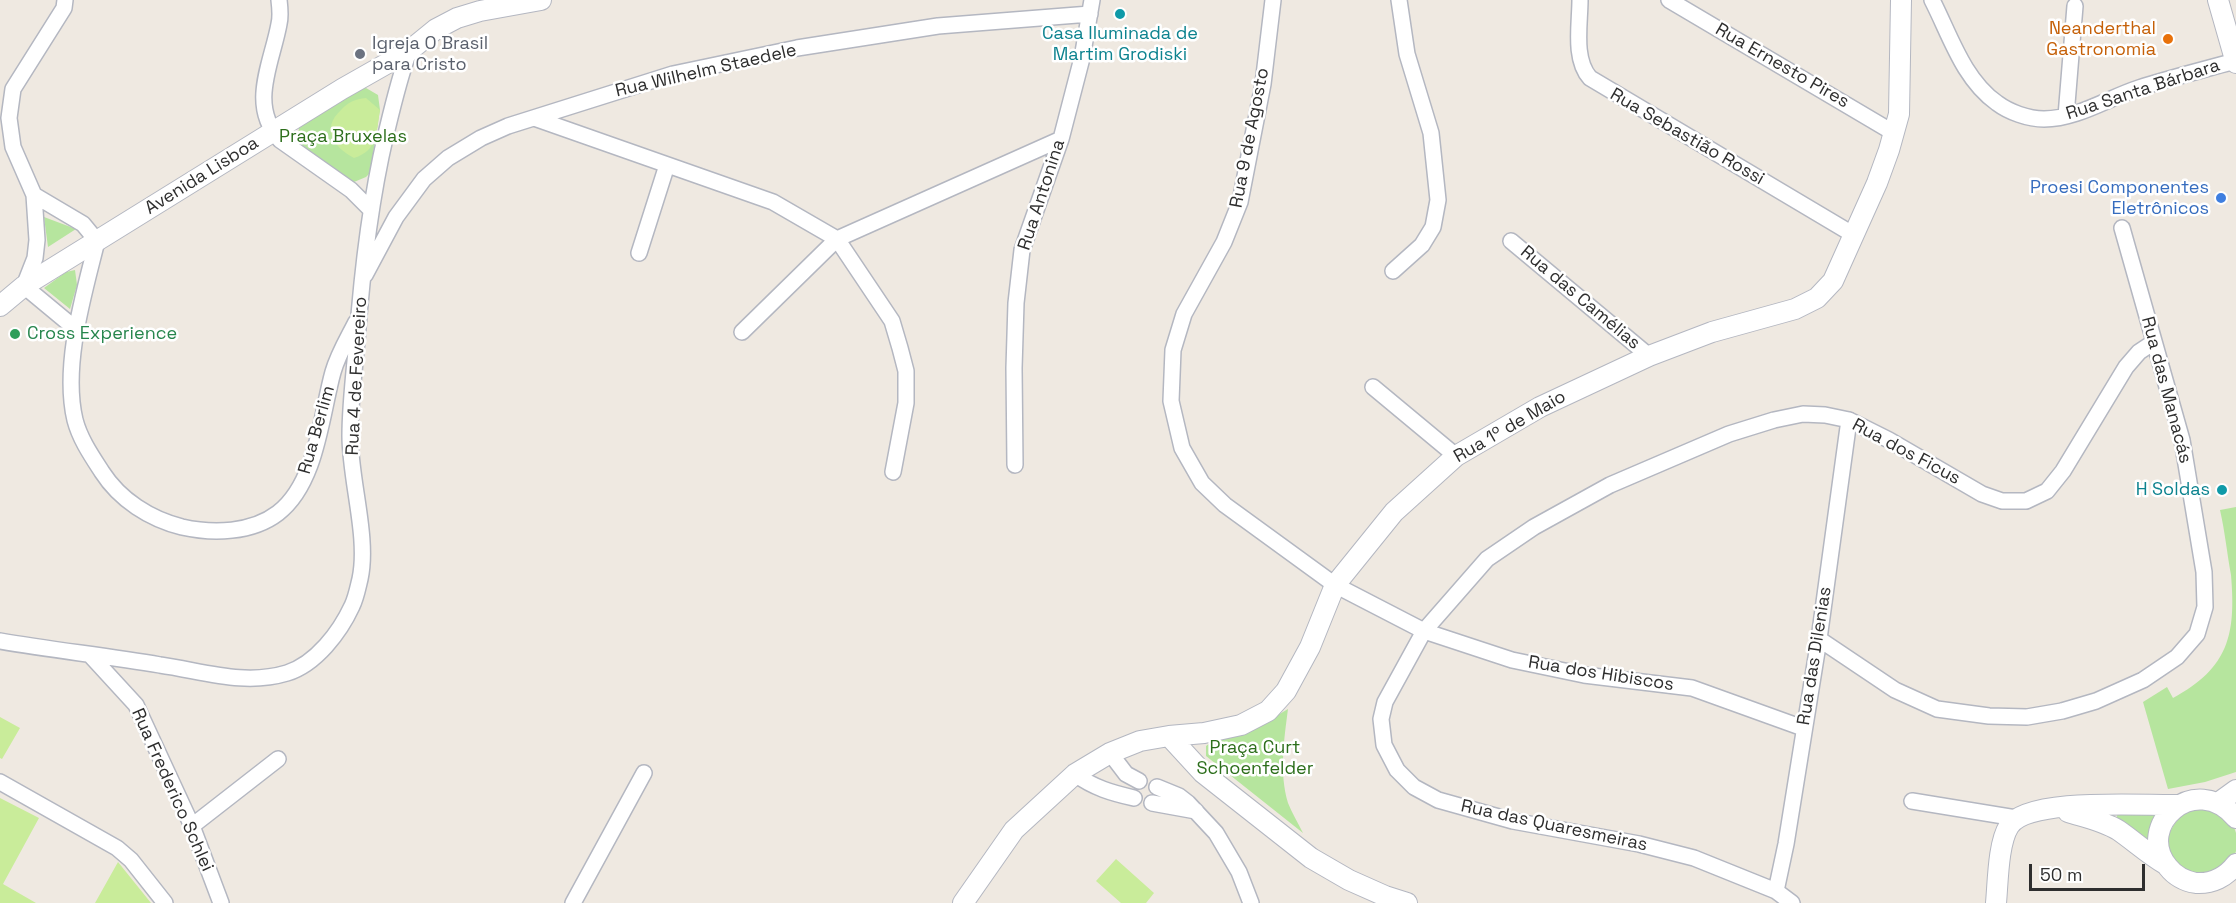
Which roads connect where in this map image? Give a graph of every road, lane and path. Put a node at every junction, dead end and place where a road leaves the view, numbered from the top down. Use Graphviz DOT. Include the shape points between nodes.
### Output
graph roads {
  1 [pos="65,0"];
  2 [pos="279,0"];
  3 [pos="541,0"];
  4 [pos="1273,0"];
  5 [pos="1399,0"];
  6 [pos="1580,0"];
  7 [pos="1669,0"];
  8 [pos="1901,0"];
  9 [pos="1932,0"];
  10 [pos="2218,0"];
  11 [pos="477,6"];
  12 [pos="2075,6"];
  13 [pos="1091,7"];
  14 [pos="409,51"];
  15 [pos="2236,62"];
  16 [pos="2066,116"];
  17 [pos="534,118"];
  18 [pos="273,132"];
  19 [pos="1894,132"];
  20 [pos="1061,139"];
  21 [pos="667,165"];
  22 [pos="34,195"];
  23 [pos="370,209"];
  24 [pos="2122,228"];
  25 [pos="1854,235"];
  26 [pos="837,239"];
  27 [pos="97,241"];
  28 [pos="1511,241"];
  29 [pos="639,253"];
  30 [pos="1393,271"];
  31 [pos="362,280"];
  32 [pos="24,286"];
  33 [pos="0,306"];
  34 [pos="358,319"];
  35 [pos="77,330"];
  36 [pos="742,332"];
  37 [pos="2154,342"];
  38 [pos="1649,356"];
  39 [pos="1373,387"];
  40 [pos="1849,420"];
  41 [pos="1456,456"];
  42 [pos="1015,465"];
  43 [pos="893,472"];
  44 [pos="1335,585"];
  45 [pos="1424,631"];
  46 [pos="1819,639"];
  47 [pos="0,641"];
  48 [pos="91,656"];
  49 [pos="1803,728"];
  50 [pos="1169,736"];
  51 [pos="1110,753"];
  52 [pos="278,759"];
  53 [pos="644,773"];
  54 [pos="1075,774"];
  55 [pos="1139,781"];
  56 [pos="0,782"];
  57 [pos="1157,787"];
  58 [pos="2236,790"];
  59 [pos="1134,798"];
  60 [pos="1912,801"];
  61 [pos="1152,803"];
  62 [pos="2179,805"];
  63 [pos="2049,807"];
  64 [pos="2230,810"];
  65 [pos="1196,811"];
  66 [pos="2016,818"];
  67 [pos="192,826"];
  68 [pos="2165,864"];
  69 [pos="2232,874"];
  70 [pos="1776,891"];
  71 [pos="165,903"];
  72 [pos="220,903"];
  73 [pos="573,903"];
  74 [pos="963,903"];
  75 [pos="1251,903"];
  76 [pos="1407,903"];
  77 [pos="1792,903"];
  78 [pos="1996,903"];
  1 -- 22 [label="street" via="64,8 13,89 9,118 13,147"];
  2 -- 18 [label="street" via="280,22 265,75 265,116"];
  3 -- 11 [label="street"];
  4 -- 44 [label="street, Rua 9 de Agosto" via="1261,94 1240,202 1224,242 1184,314 1173,350 1171,401 1182,448 1202,483 1225,505"];
  5 -- 30 [label="street" via="1407,54 1431,133 1438,200 1433,227 1422,245"];
  6 -- 25 [label="street, Rua Sebastião Rossi" via="1581,62 1590,78"];
  7 -- 19 [label="street, Rua Ernesto Pires"];
  8 -- 19 [label="street, Rua 1º de Maio" via="1901,96"];
  9 -- 16 [label="street, Rua Santa Bárbara" via="1958,55 1973,79 1996,103 2020,115 2043,119"];
  10 -- 15 [label="street"];
  11 -- 14 [label="street"];
  12 -- 16 [label="street"];
  13 -- 17 [label="street, Rua Wilhelm Staedele" via="797,48 673,74"];
  13 -- 20 [label="street, Rua Antonina"];
  14 -- 18 [label="street, Avenida Lisboa"];
  14 -- 23 [label="street, Rua 4 de Fevereiro" via="397,83"];
  15 -- 16 [label="street, Rua Santa Bárbara" via="2139,88"];
  17 -- 21 [label="street"];
  17 -- 31 [label="street, Rua Wilhelm Staedele" via="481,138 448,158 424,180 396,217"];
  18 -- 23 [label="street" via="300,156 351,190"];
  18 -- 27 [label="street, Avenida Lisboa"];
  19 -- 25 [label="street, Rua 1º de Maio"];
  20 -- 26 [label="street"];
  20 -- 42 [label="street, Rua Antonina" via="1022,250 1016,303"];
  21 -- 26 [label="street" via="772,202"];
  21 -- 29 [label="street"];
  22 -- 27 [label="street" via="83,224"];
  22 -- 32 [label="street" via="37,240"];
  23 -- 31 [label="street, Rua 4 de Fevereiro"];
  24 -- 37 [label="street, Rua das Manacás"];
  25 -- 38 [label="street, Rua 1º de Maio" via="1833,281 1817,298 1795,309 1712,332"];
  26 -- 36 [label="street"];
  26 -- 43 [label="street" via="892,321 906,371 906,403"];
  27 -- 32 [label="street, Avenida Lisboa"];
  27 -- 35 [label="street, Rua Berlim"];
  28 -- 38 [label="street, Rua das Camélias"];
  31 -- 34 [label="street, Rua 4 de Fevereiro"];
  32 -- 33 [label="street, Avenida Lisboa"];
  32 -- 35 [label="street"];
  34 -- 35 [label="street, Rua Berlim" via="340,351 303,482 278,513 252,526 222,532 161,522 132,504 108,482 85,447 75,419 71,378"];
  34 -- 48 [label="street, Rua 4 de Fevereiro" via="350,436 362,548 361,575 353,605 336,633 315,657 290,672 264,679 236,679"];
  37 -- 40 [label="street, Rua dos Ficus" via="2126,367 2047,491 2026,501 2002,501 1982,494"];
  37 -- 46 [label="street, Rua das Manacás" via="2182,440 2204,573 2205,607 2197,634 2177,657 2143,680 2096,701 2027,717 1989,716 1937,709 1895,690"];
  38 -- 41 [label="street, Rua 1º de Maio" via="1540,407"];
  39 -- 41 [label="street"];
  40 -- 45 [label="street, Rua dos Ficus" via="1803,414 1774,420 1729,434 1610,485 1534,527 1487,559"];
  40 -- 46 [label="street, Rua das Dilenias"];
  41 -- 44 [label="street, Rua 1º de Maio" via="1394,512"];
  44 -- 45 [label="street, Rua dos Hibiscos"];
  44 -- 50 [label="street, Rua 1º de Maio" via="1310,647 1286,692 1268,711 1241,724"];
  45 -- 49 [label="street, Rua dos Hibiscos" via="1512,660 1584,675 1692,688"];
  45 -- 70 [label="street, Rua das Quaresmeiras" via="1385,702 1381,719 1384,745 1397,770 1414,787 1438,800 1513,821 1694,858"];
  46 -- 49 [label="street, Rua das Dilenias"];
  47 -- 48 [label="street, Rua 4 de Fevereiro"];
  48 -- 67 [label="street, Rua Frederico Schlei" via="136,705"];
  49 -- 70 [label="street, Rua das Dilenias"];
  50 -- 51 [label="street, Rua 1º de Maio" via="1140,741"];
  50 -- 76 [label="street" via="1203,773 1311,858 1349,880"];
  51 -- 54 [label="street, Rua 1º de Maio"];
  51 -- 55 [label="street" via="1125,774"];
  52 -- 67 [label="street"];
  53 -- 73 [label="street"];
  54 -- 59 [label="street" via="1105,792"];
  54 -- 74 [label="street, Rua 1º de Maio" via="1014,830"];
  56 -- 71 [label="street" via="117,848"];
  57 -- 65 [label="street" via="1179,796"];
  58 -- 64 [label="street"];
  60 -- 66 [label="street"];
  61 -- 65 [label="street"];
  62 -- 63 [label="street"];
  62 -- 64 [label="street" via="2205,799"];
  62 -- 68 [label="street" via="2163,821 2160,831 2158,842"];
  63 -- 66 [label="street"];
  63 -- 68 [label="street" via="2117,830"];
  65 -- 75 [label="street" via="1216,833 1239,872"];
  66 -- 78 [label="street" via="2003,839"];
  67 -- 72 [label="street, Rua Frederico Schlei"];
  68 -- 69 [label="street" via="2181,879 2192,882 2214,881"];
  70 -- 77 [label="street, Rua das Quaresmeiras"];
}
